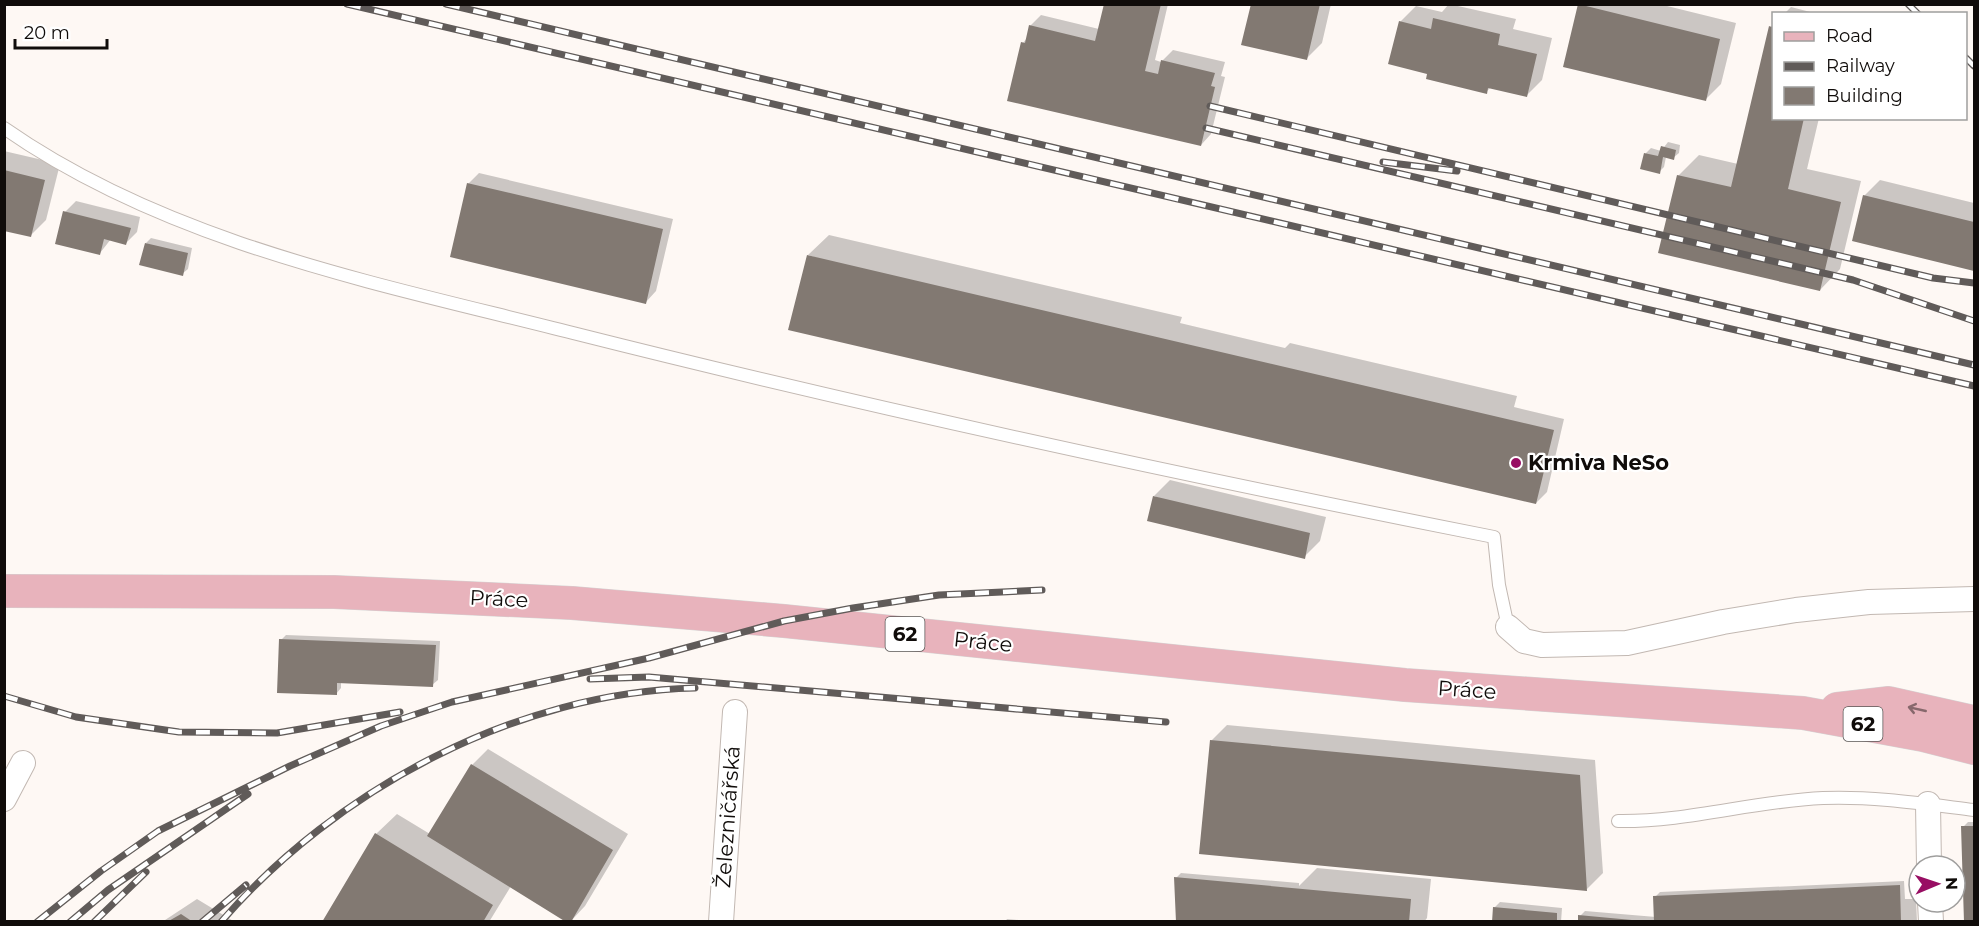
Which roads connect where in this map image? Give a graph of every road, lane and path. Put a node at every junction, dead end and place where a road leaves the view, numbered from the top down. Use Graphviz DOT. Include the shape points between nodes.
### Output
graph roads {
  1 [pos="4,128"];
  2 [pos="4,591"];
  3 [pos="1974,599"];
  4 [pos="1508,627"];
  5 [pos="735,712"];
  6 [pos="1803,713"];
  7 [pos="1974,722"];
  8 [pos="1923,735"];
  9 [pos="1974,748"];
  10 [pos="23,763"];
  11 [pos="1974,769"];
  12 [pos="4,799"];
  13 [pos="1928,804"];
  14 [pos="1974,810"];
  15 [pos="1618,821"];
  16 [pos="1929,854"];
  17 [pos="722,921"];
  1 -- 4 [label="lane" via="31,147 153,212 337,273 794,389 1221,483 1494,537"];
  2 -- 6 [label="main road, Práce / 62" via="334,592 572,603 1405,685"];
  3 -- 4 [label="street" via="1869,602 1796,610 1627,643 1542,645 1524,641"];
  5 -- 17 [label="street, Železničářská"];
  7 -- 6 [label="main road, one-way" via="1889,703"];
  6 -- 8 [label="main road, Práce / 62"];
  8 -- 9 [label="main road, 62"];
  8 -- 11 [label="main road"];
  10 -- 12 [label="street"];
  13 -- 14 [label="lane"];
  13 -- 15 [label="lane" via="1824,798 1647,822"];
  13 -- 16 [label="street"];
}
